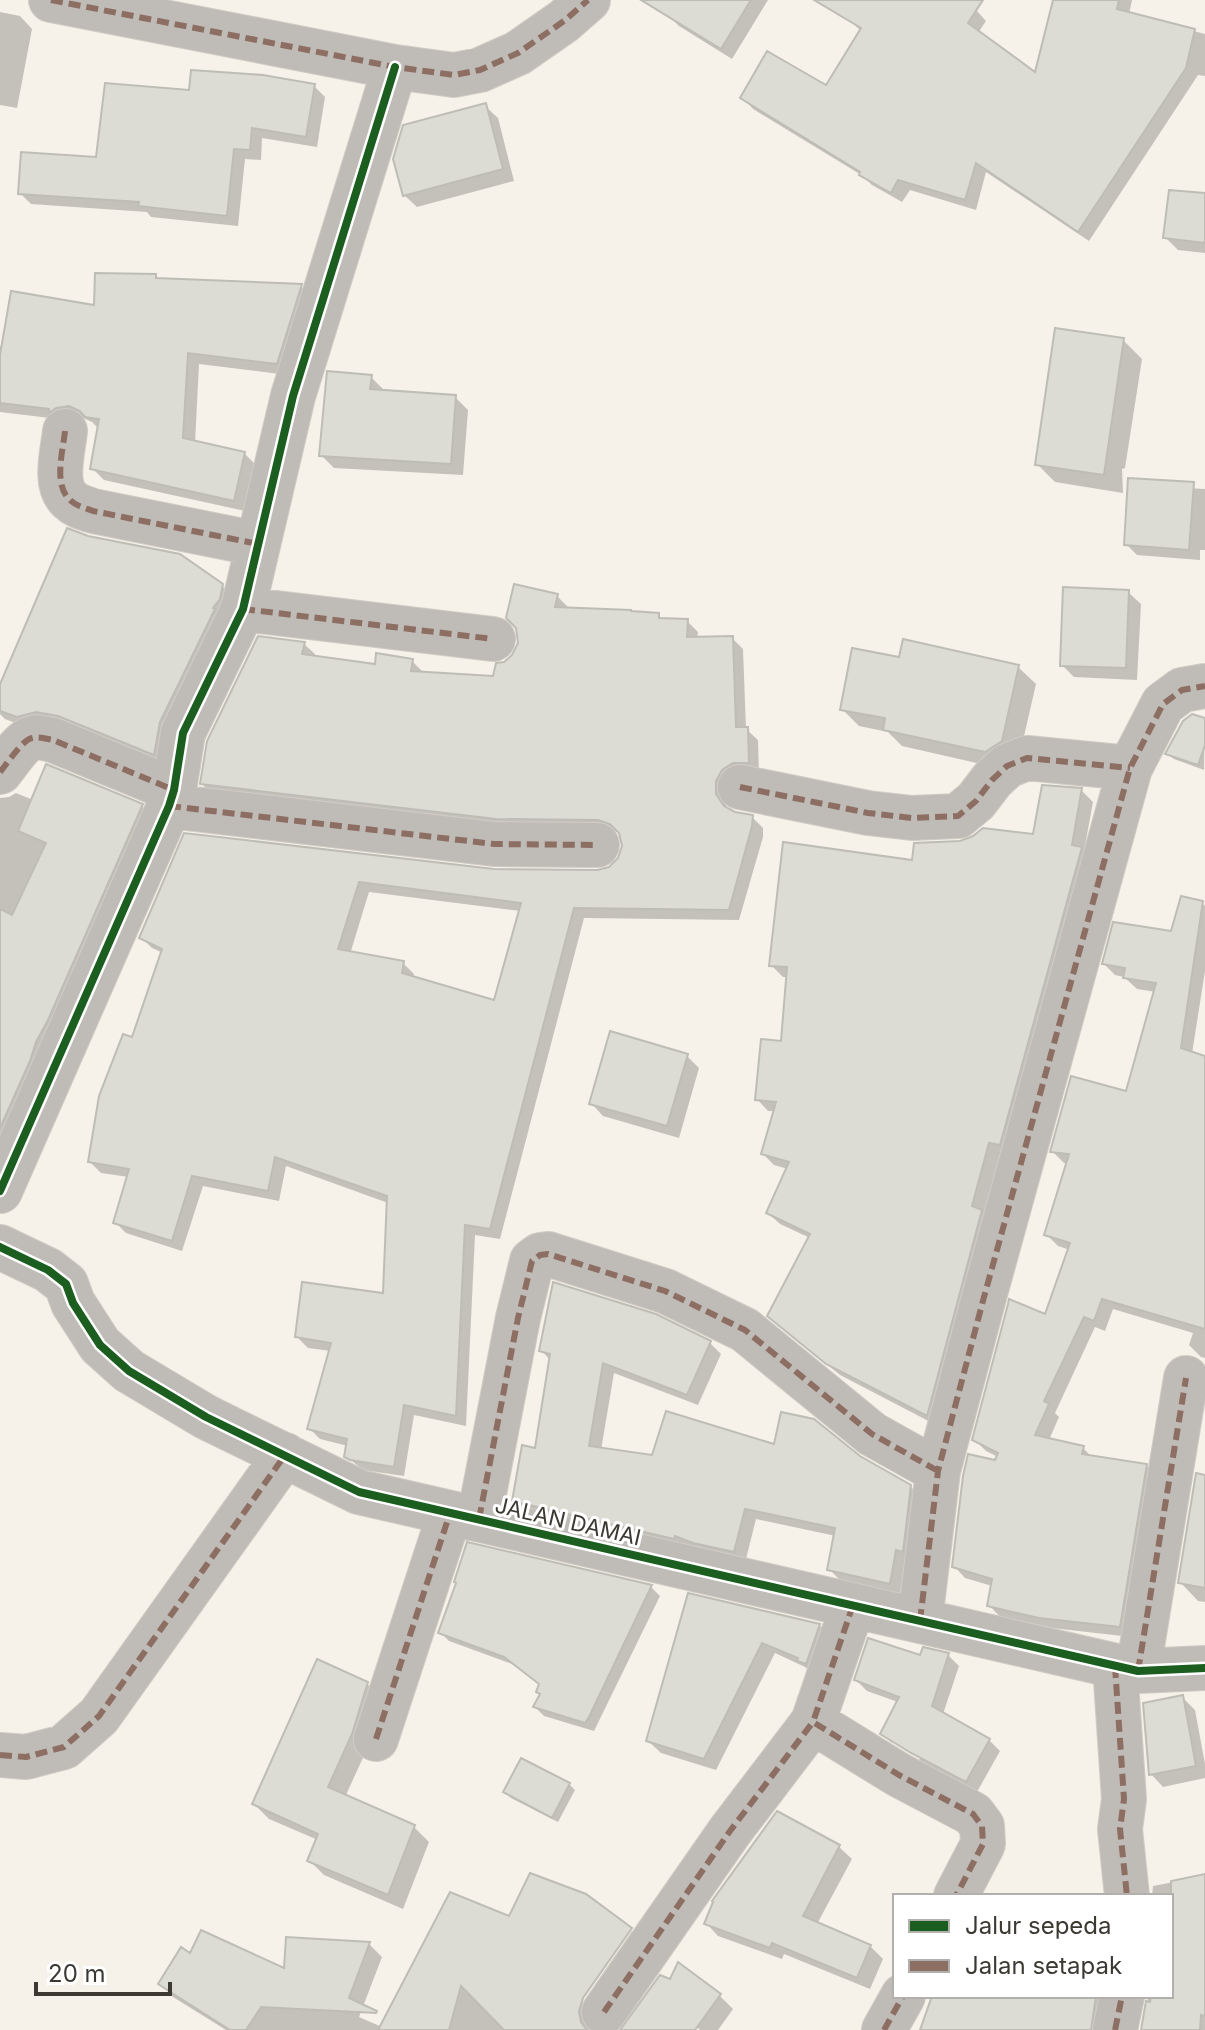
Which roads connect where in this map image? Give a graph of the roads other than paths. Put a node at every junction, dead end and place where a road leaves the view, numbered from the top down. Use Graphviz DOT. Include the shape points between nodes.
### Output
graph roads {
  1 [pos="51,0"];
  2 [pos="588,0"];
  3 [pos="395,67"];
  4 [pos="65,431"];
  5 [pos="258,544"];
  6 [pos="243,609"];
  7 [pos="493,639"];
  8 [pos="1205,686"];
  9 [pos="1130,768"];
  10 [pos="0,772"];
  11 [pos="740,787"];
  12 [pos="171,798"];
  13 [pos="597,845"];
  14 [pos="0,1191"];
  15 [pos="0,1247"];
  16 [pos="1186,1378"];
  17 [pos="285,1455"];
  18 [pos="938,1471"];
  19 [pos="465,1516"];
  20 [pos="853,1605"];
  21 [pos="920,1621"];
  22 [pos="1205,1668"];
  23 [pos="1126,1669"];
  24 [pos="813,1722"];
  25 [pos="376,1739"];
  26 [pos="0,1755"];
  27 [pos="957,1894"];
  28 [pos="1127,1894"];
  29 [pos="902,1998"];
  30 [pos="1122,1998"];
  31 [pos="604,2012"];
  32 [pos="884,2030"];
  33 [pos="1115,2030"];
  1 -- 3 [label="street"];
  2 -- 3 [label="street" via="518,53 480,70 454,75"];
  3 -- 5 [label="street" via="293,396"];
  4 -- 5 [label="street" via="62,489 77,505"];
  5 -- 6 [label="street"];
  6 -- 7 [label="street"];
  6 -- 12 [label="street" via="183,733"];
  8 -- 9 [label="street" via="1182,690 1163,704"];
  9 -- 11 [label="street" via="1027,758 1007,766 958,816 868,813"];
  9 -- 18 [label="street"];
  10 -- 12 [label="street" via="24,742 42,738"];
  12 -- 13 [label="street" via="494,844"];
  12 -- 14 [label="street"];
  15 -- 17 [label="street, JALAN DAMAI" via="66,1284 100,1345 129,1371"];
  16 -- 23 [label="street"];
  17 -- 19 [label="street, JALAN DAMAI" via="359,1492"];
  17 -- 26 [label="street" via="99,1716 64,1747 26,1757"];
  18 -- 19 [label="street" via="872,1434 745,1330 665,1291 548,1254 532,1261"];
  18 -- 21 [label="street"];
  19 -- 20 [label="street, JALAN DAMAI"];
  19 -- 25 [label="street"];
  20 -- 21 [label="street, JALAN DAMAI"];
  20 -- 24 [label="street"];
  21 -- 23 [label="street, JALAN DAMAI"];
  22 -- 23 [label="street, JALAN DAMAI"];
  23 -- 28 [label="street" via="1120,1829"];
  24 -- 27 [label="street" via="973,1814 982,1826 983,1844"];
  24 -- 31 [label="street"];
  29 -- 32 [label="street"];
  30 -- 33 [label="street"];
}
